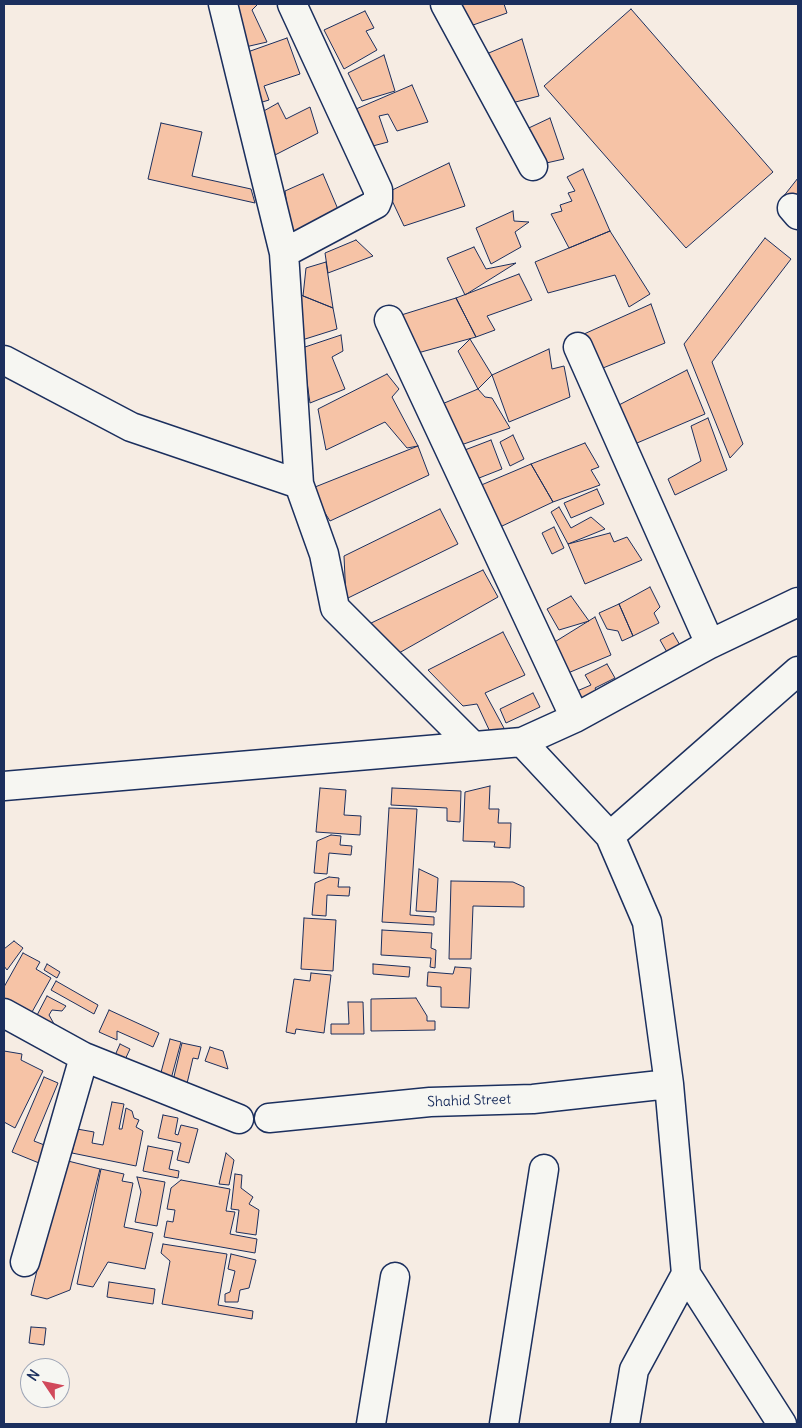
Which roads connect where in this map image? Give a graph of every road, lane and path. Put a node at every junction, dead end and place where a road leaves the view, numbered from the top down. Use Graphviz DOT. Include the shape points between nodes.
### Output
graph roads {
  1 [pos="223,4"];
  2 [pos="292,4"];
  3 [pos="445,4"];
  4 [pos="533,166"];
  5 [pos="284,253"];
  6 [pos="389,320"];
  7 [pos="578,346"];
  8 [pos="4,360"];
  9 [pos="299,484"];
  10 [pos="793,610"];
  11 [pos="710,644"];
  12 [pos="798,671"];
  13 [pos="575,718"];
  14 [pos="522,742"];
  15 [pos="473,746"];
  16 [pos="4,786"];
  17 [pos="610,836"];
  18 [pos="4,1013"];
  19 [pos="84,1057"];
  20 [pos="669,1084"];
  21 [pos="269,1118"];
  22 [pos="239,1120"];
  23 [pos="544,1169"];
  24 [pos="25,1262"];
  25 [pos="686,1274"];
  26 [pos="395,1277"];
  27 [pos="371,1424"];
  28 [pos="504,1424"];
  29 [pos="625,1424"];
  30 [pos="782,1424"];
  1 -- 5 [label="street"];
  2 -- 5 [label="street" via="378,190 378,199 376,204"];
  3 -- 4 [label="street"];
  5 -- 9 [label="street"];
  6 -- 13 [label="street"];
  7 -- 11 [label="street"];
  8 -- 9 [label="street" via="131,428"];
  9 -- 15 [label="street" via="324,554 335,608"];
  10 -- 11 [label="street"];
  11 -- 13 [label="street"];
  12 -- 17 [label="street"];
  13 -- 14 [label="street"];
  14 -- 15 [label="street"];
  14 -- 17 [label="street"];
  15 -- 16 [label="street"];
  17 -- 20 [label="street" via="647,922"];
  18 -- 19 [label="street"];
  19 -- 22 [label="street"];
  19 -- 24 [label="street"];
  20 -- 21 [label="street, Shahid Street" via="533,1099 430,1102"];
  20 -- 25 [label="street"];
  23 -- 28 [label="street"];
  25 -- 29 [label="street" via="634,1370"];
  25 -- 30 [label="street"];
  26 -- 27 [label="street"];
}
